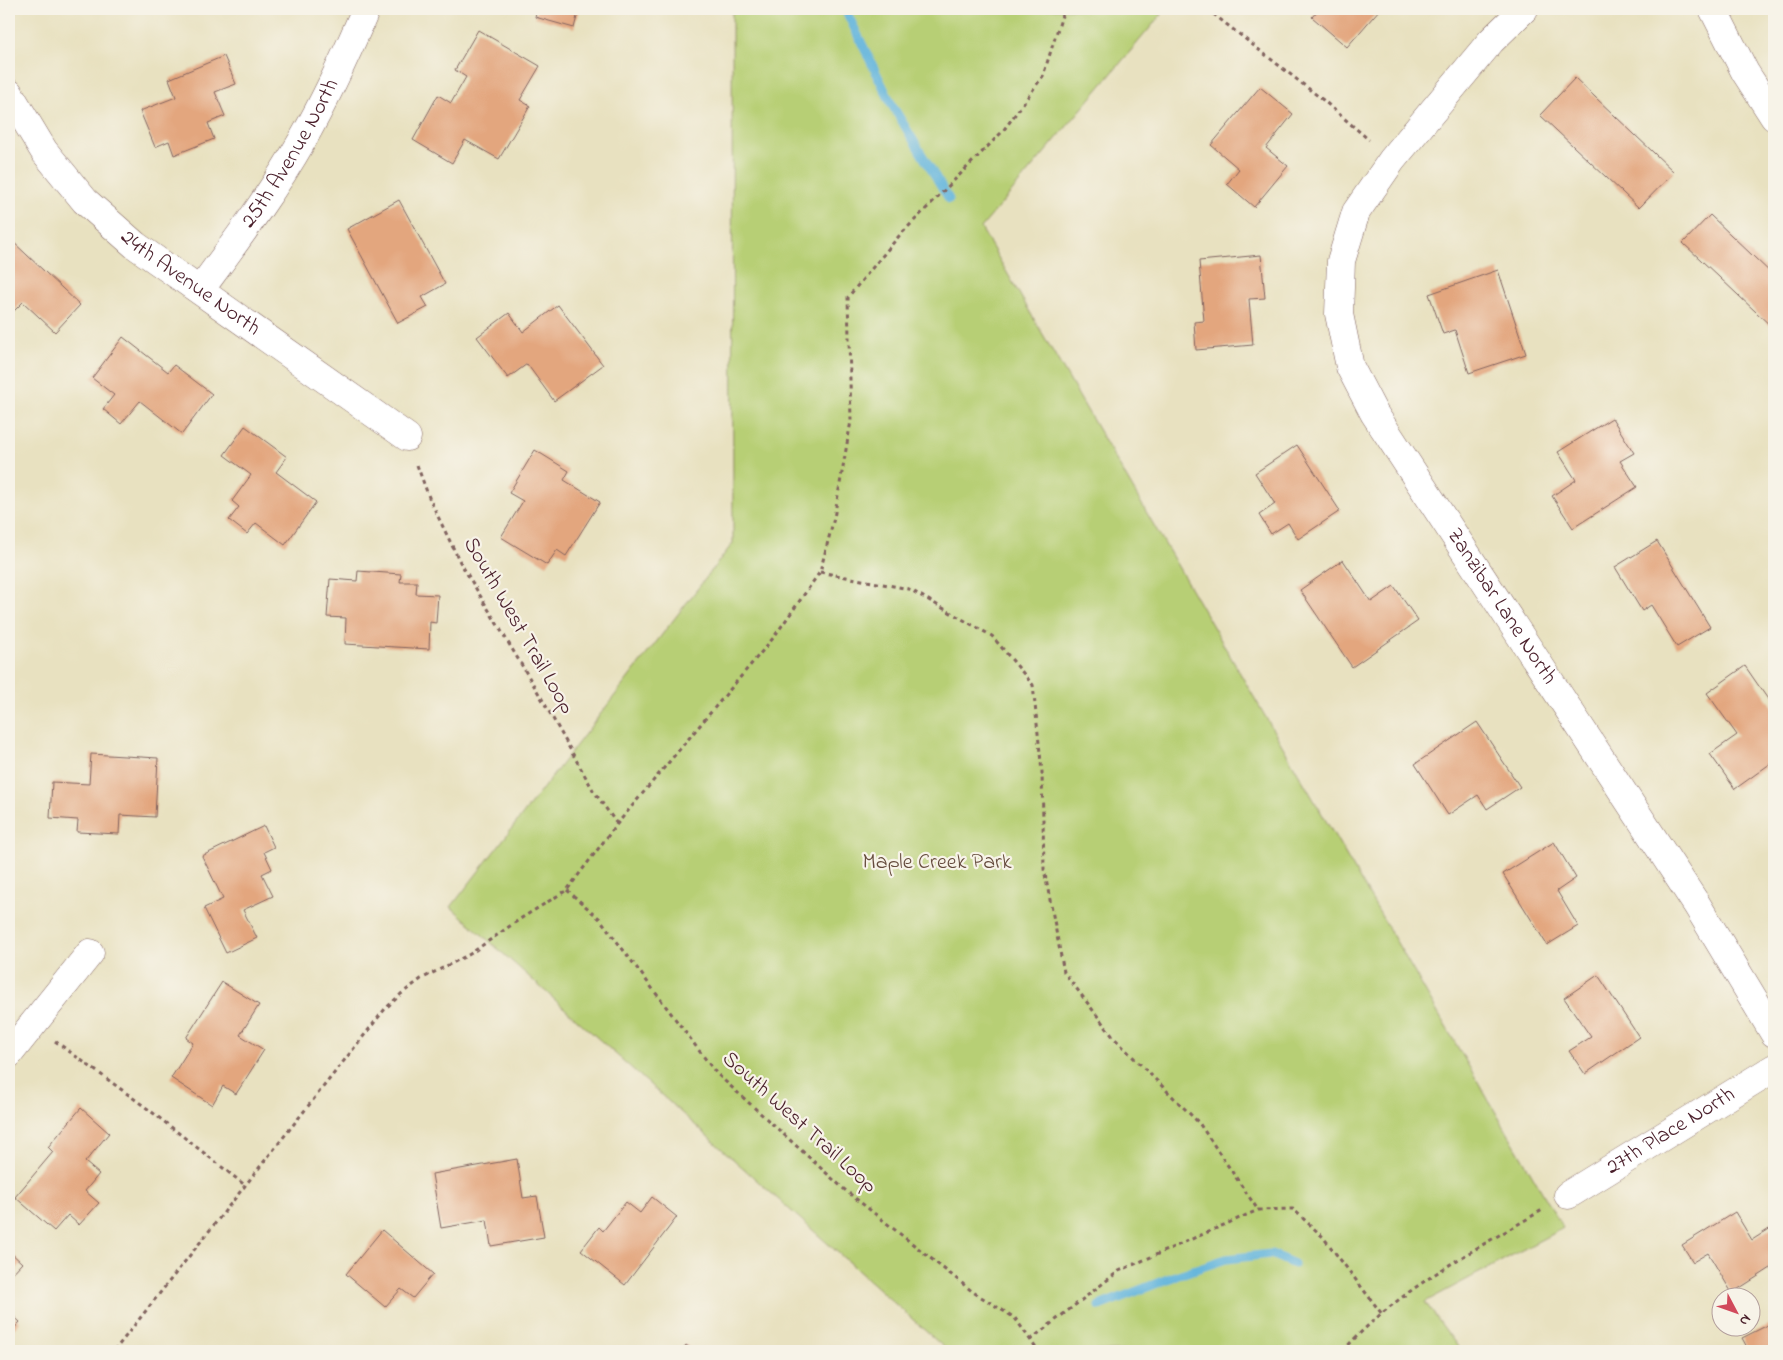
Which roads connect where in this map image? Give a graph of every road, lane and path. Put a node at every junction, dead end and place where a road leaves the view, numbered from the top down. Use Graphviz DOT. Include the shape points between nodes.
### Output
graph roads {
  1 [pos="366,9"];
  2 [pos="1064,9"];
  3 [pos="1206,9"];
  4 [pos="1524,9"];
  5 [pos="1714,9"];
  6 [pos="9,93"];
  7 [pos="1774,117"];
  8 [pos="1392,160"];
  9 [pos="200,290"];
  10 [pos="407,437"];
  11 [pos="820,572"];
  12 [pos="617,824"];
  13 [pos="567,890"];
  14 [pos="90,953"];
  15 [pos="32,1025"];
  16 [pos="1774,1033"];
  17 [pos="9,1054"];
  18 [pos="1774,1068"];
  19 [pos="246,1186"];
  20 [pos="1568,1195"];
  21 [pos="1258,1210"];
  22 [pos="1382,1314"];
  23 [pos="1030,1340"];
  24 [pos="114,1351"];
  25 [pos="1038,1351"];
  26 [pos="1343,1351"];
  1 -- 9 [label="street, 25th Avenue North" via="339,72 303,139 263,203"];
  2 -- 11 [label="path" via="1043,76 1003,131 899,236 848,297 851,421 834,518"];
  3 -- 8 [label="path" via="1323,100"];
  4 -- 8 [label="street, Zanzibar Lane North" via="1491,41"];
  5 -- 7 [label="street" via="1745,72"];
  6 -- 9 [label="street, 24th Avenue North" via="44,151 85,201 135,245"];
  8 -- 16 [label="street, Zanzibar Lane North" via="1356,212 1341,261 1339,314 1350,367 1374,413 1697,905"];
  9 -- 10 [label="street, 24th Avenue North"];
  10 -- 12 [label="path, South West Trail Loop" via="430,500 460,562 593,790"];
  11 -- 12 [label="path" via="774,637"];
  11 -- 21 [label="path" via="908,589 992,636 1033,685 1042,772 1044,869 1064,972 1114,1038 1199,1123"];
  12 -- 13 [label="path"];
  13 -- 19 [label="path" via="470,954 421,979 401,994 385,1009"];
  13 -- 23 [label="path, South West Trail Loop" via="600,919 716,1073 845,1190 973,1292 1015,1318"];
  14 -- 15 [label="street"];
  15 -- 17 [label="street"];
  15 -- 19 [label="path" via="148,1109"];
  18 -- 20 [label="street, 27th Place North"];
  19 -- 24 [label="path"];
  20 -- 22 [label="path" via="1433,1276"];
  21 -- 22 [label="path" via="1293,1209 1324,1237"];
  21 -- 23 [label="path" via="1119,1271"];
  22 -- 26 [label="path"];
  23 -- 25 [label="path, South West Trail Loop"];
}
